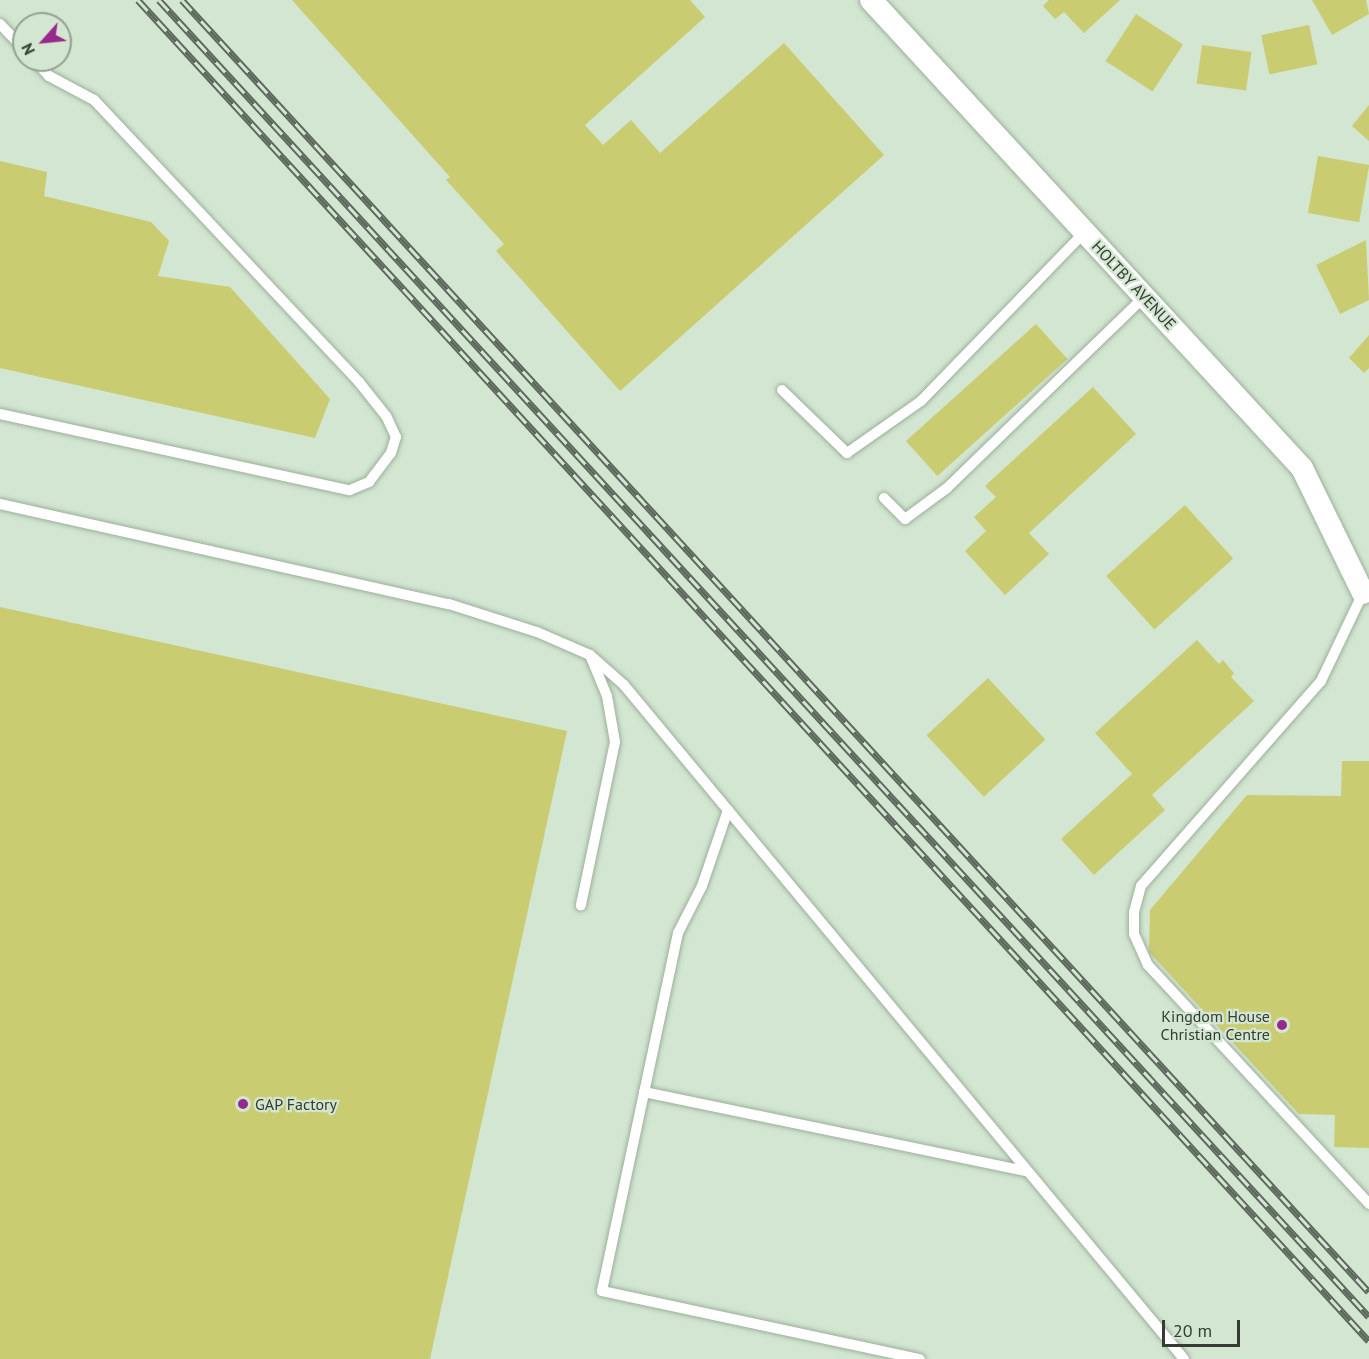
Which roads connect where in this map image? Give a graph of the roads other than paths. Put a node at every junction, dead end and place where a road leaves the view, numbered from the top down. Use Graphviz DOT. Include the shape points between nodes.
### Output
graph roads {
  1 [pos="872,0"];
  2 [pos="0,24"];
  3 [pos="12,36"];
  4 [pos="45,72"];
  5 [pos="1085,232"];
  6 [pos="1144,297"];
  7 [pos="782,390"];
  8 [pos="0,414"];
  9 [pos="884,498"];
  10 [pos="0,504"];
  11 [pos="1366,596"];
  12 [pos="590,655"];
  13 [pos="728,810"];
  14 [pos="581,905"];
  15 [pos="644,1092"];
  16 [pos="1028,1171"];
  17 [pos="1369,1204"];
  18 [pos="920,1359"];
  19 [pos="1184,1359"];
  1 -- 5 [label="street, HOLTBY AVENUE"];
  2 -- 3 [label="lane"];
  4 -- 8 [label="lane" via="94,100 359,382 386,416 396,436 391,453 369,482 350,490"];
  5 -- 6 [label="street, HOLTBY AVENUE"];
  5 -- 7 [label="lane" via="921,401 847,453"];
  6 -- 9 [label="lane" via="947,488 905,519"];
  6 -- 11 [label="street, HOLTBY AVENUE" via="1302,468"];
  10 -- 12 [label="lane" via="449,604 537,632"];
  11 -- 17 [label="lane" via="1321,681 1141,886 1134,912 1134,934 1148,965"];
  12 -- 13 [label="lane" via="624,685"];
  12 -- 14 [label="lane" via="607,696 615,742"];
  13 -- 15 [label="lane" via="702,886 678,933"];
  13 -- 16 [label="lane"];
  15 -- 16 [label="lane"];
  15 -- 18 [label="lane" via="602,1291"];
  16 -- 19 [label="lane"];
}
